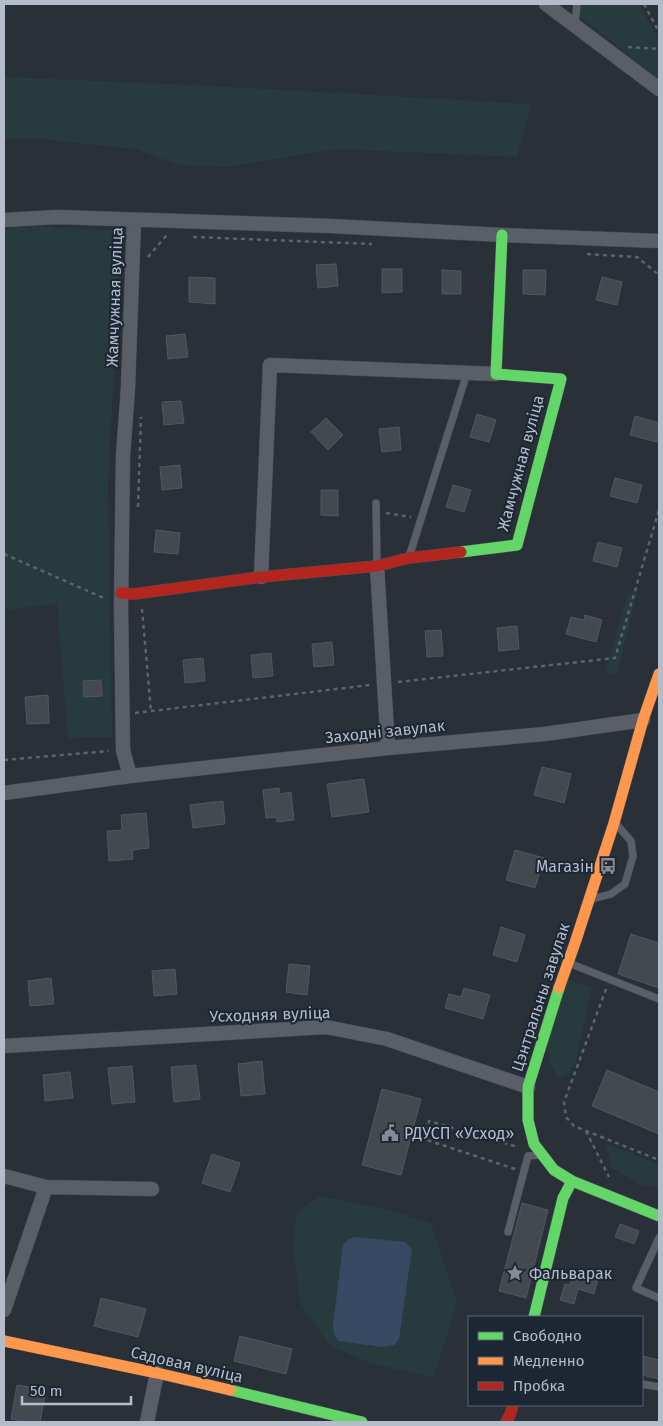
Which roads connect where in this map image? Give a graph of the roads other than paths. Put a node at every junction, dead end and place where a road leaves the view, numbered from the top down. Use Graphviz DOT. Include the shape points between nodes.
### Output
graph roads {
  1 [pos="546,4"];
  2 [pos="577,4"];
  3 [pos="575,24"];
  4 [pos="659,89"];
  5 [pos="4,220"];
  6 [pos="134,220"];
  7 [pos="502,235"];
  8 [pos="659,241"];
  9 [pos="467,373"];
  10 [pos="496,374"];
  11 [pos="376,503"];
  12 [pos="409,558"];
  13 [pos="377,566"];
  14 [pos="261,577"];
  15 [pos="121,599"];
  16 [pos="658,681"];
  17 [pos="642,720"];
  18 [pos="388,748"];
  19 [pos="130,776"];
  20 [pos="4,793"];
  21 [pos="614,822"];
  22 [pos="589,899"];
  23 [pos="568,962"];
  24 [pos="659,999"];
  25 [pos="4,1046"];
  26 [pos="528,1087"];
  27 [pos="541,1154"];
  28 [pos="4,1176"];
  29 [pos="572,1180"];
  30 [pos="46,1187"];
  31 [pos="152,1189"];
  32 [pos="659,1216"];
  33 [pos="508,1232"];
  34 [pos="659,1238"];
  35 [pos="659,1298"];
  36 [pos="4,1310"];
  37 [pos="534,1316"];
  38 [pos="4,1341"];
  39 [pos="157,1373"];
  40 [pos="643,1384"];
  41 [pos="659,1388"];
  42 [pos="513,1406"];
  43 [pos="147,1422"];
  44 [pos="362,1422"];
  45 [pos="506,1422"];
  1 -- 3 [label="street"];
  2 -- 3 [label="lane"];
  3 -- 4 [label="street"];
  5 -- 6 [label="street" via="57,217"];
  6 -- 7 [label="street, Жамчужная вуліца"];
  6 -- 15 [label="street, Жамчужная вуліца"];
  7 -- 8 [label="street, Жамчужная вуліца"];
  7 -- 10 [label="street"];
  9 -- 10 [label="street, Жамчужная вуліца"];
  9 -- 12 [label="lane"];
  9 -- 14 [label="street, Жамчужная вуліца" via="270,365"];
  10 -- 12 [label="street, Жамчужная вуліца" via="561,378 517,545"];
  11 -- 13 [label="lane"];
  12 -- 13 [label="street, Жамчужная вуліца"];
  13 -- 14 [label="street, Жамчужная вуліца"];
  13 -- 18 [label="street"];
  14 -- 15 [label="street, Жамчужная вуліца" via="141,593"];
  15 -- 19 [label="street, Жамчужная вуліца" via="123,750"];
  16 -- 17 [label="street, Цэнтральны завулак"];
  17 -- 18 [label="street, Заходні завулак" via="545,734"];
  17 -- 21 [label="street, Цэнтральны завулак"];
  18 -- 19 [label="street, Заходні завулак"];
  19 -- 20 [label="street, Заходні завулак"];
  21 -- 22 [label="street, Цэнтральны завулак"];
  21 -- 22 [label="lane" via="631,841 633,856 625,884 611,894"];
  22 -- 23 [label="street, Цэнтральны завулак"];
  23 -- 24 [label="lane"];
  23 -- 26 [label="street, Цэнтральны завулак"];
  25 -- 26 [label="street, Усходняя вуліца" via="326,1027 387,1039"];
  26 -- 27 [label="street, Цэнтральны завулак" via="528,1120 534,1144"];
  27 -- 29 [label="street, Цэнтральны завулак" via="554,1170"];
  27 -- 33 [label="lane" via="528,1156"];
  28 -- 30 [label="street"];
  29 -- 32 [label="street, Цэнтральны завулак"];
  29 -- 37 [label="street" via="563,1198"];
  30 -- 31 [label="street"];
  30 -- 36 [label="street"];
  34 -- 35 [label="lane" via="636,1288"];
  38 -- 39 [label="street, Садовая вуліца"];
  39 -- 43 [label="street"];
  39 -- 44 [label="street, Садовая вуліца"];
  40 -- 41 [label="lane"];
  42 -- 45 [label="street"];
}
